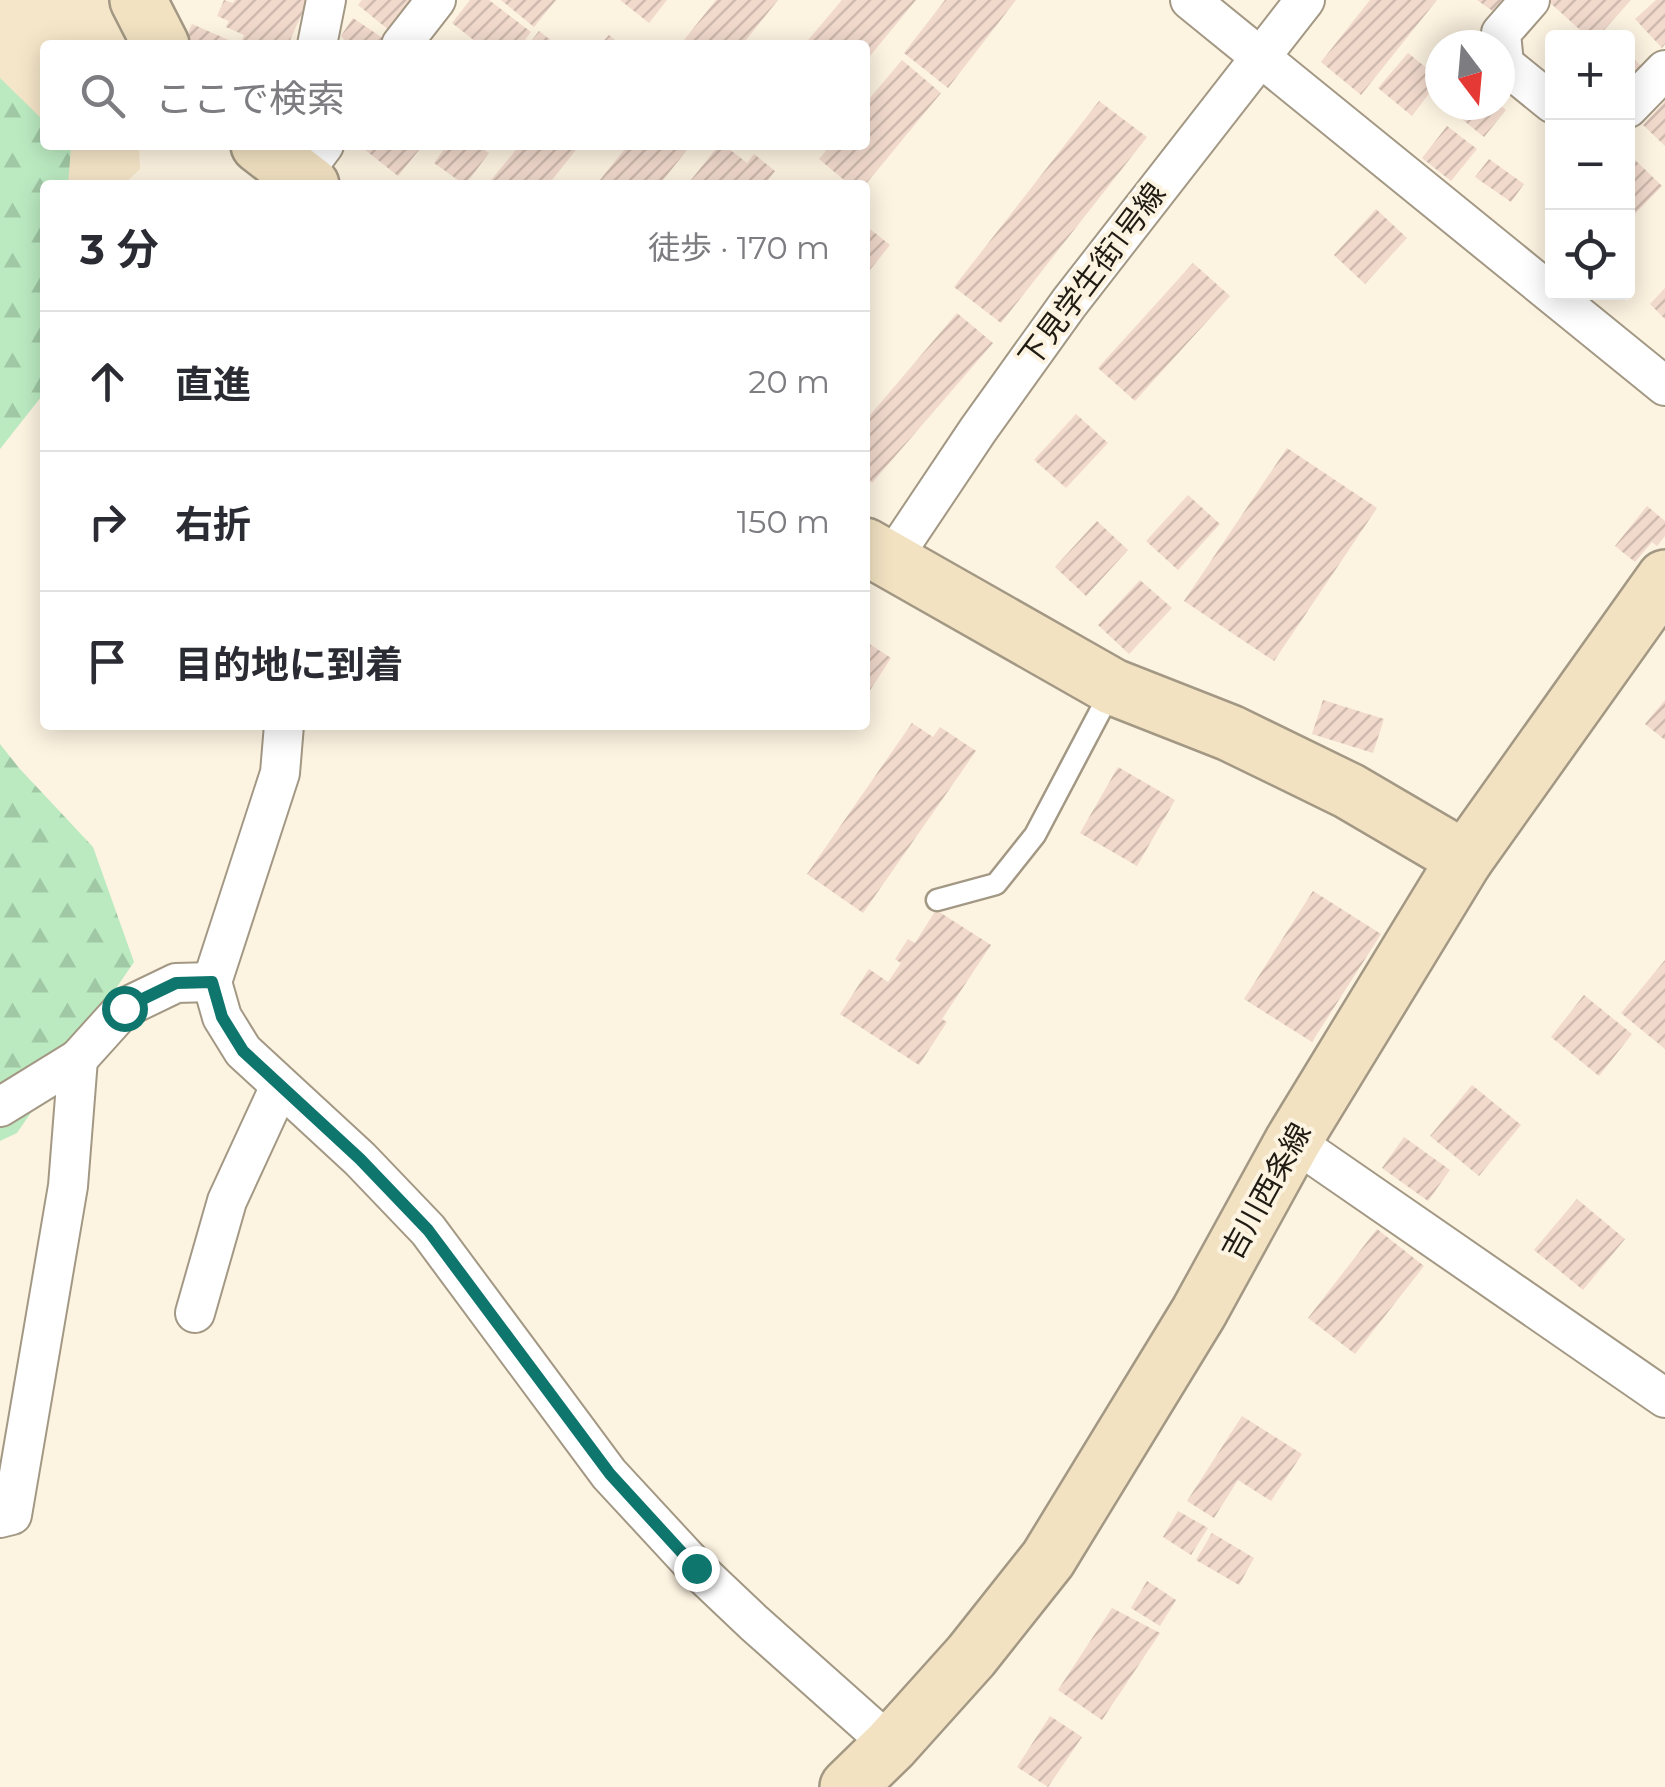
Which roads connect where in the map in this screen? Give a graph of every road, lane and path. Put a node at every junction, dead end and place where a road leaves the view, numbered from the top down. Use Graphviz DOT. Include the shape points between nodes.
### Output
graph roads {
  1 [pos="138,0"];
  2 [pos="326,0"];
  3 [pos="436,0"];
  4 [pos="1190,0"];
  5 [pos="1305,0"];
  6 [pos="1530,0"];
  7 [pos="159,40"];
  8 [pos="318,40"];
  9 [pos="405,40"];
  10 [pos="1260,56"];
  11 [pos="1665,70"];
  12 [pos="1545,97"];
  13 [pos="1635,101"];
  14 [pos="1665,386"];
  15 [pos="878,553"];
  16 [pos="1665,578"];
  17 [pos="1113,687"];
  18 [pos="284,730"];
  19 [pos="1465,859"];
  20 [pos="937,900"];
  21 [pos="212,982"];
  22 [pos="78,1058"];
  23 [pos="280,1086"];
  24 [pos="0,1106"];
  25 [pos="1292,1141"];
  26 [pos="195,1313"];
  27 [pos="1665,1398"];
  28 [pos="0,1518"];
  29 [pos="891,1745"];
  30 [pos="848,1787"];
  1 -- 7 [label="main road"];
  2 -- 8 [label="street"];
  3 -- 9 [label="street"];
  4 -- 10 [label="street"];
  5 -- 10 [label="street, 下見学生街1号線"];
  6 -- 12 [label="street" via="1502,32 1504,64"];
  10 -- 14 [label="street"];
  10 -- 15 [label="street, 下見学生街1号線"];
  11 -- 13 [label="street"];
  15 -- 17 [label="main road"];
  16 -- 19 [label="main road, 吉川西条線"];
  17 -- 19 [label="main road" via="1349,790"];
  17 -- 20 [label="lane" via="1035,835 996,884"];
  18 -- 21 [label="street" via="280,773"];
  19 -- 25 [label="main road, 吉川西条線"];
  21 -- 22 [label="street" via="176,983 124,1008"];
  21 -- 23 [label="street" via="222,1017 243,1051"];
  22 -- 24 [label="street"];
  22 -- 28 [label="street" via="68,1186 12,1515"];
  23 -- 26 [label="street" via="226,1201"];
  23 -- 29 [label="street" via="428,1230 610,1474 696,1568"];
  25 -- 27 [label="street"];
  25 -- 29 [label="main road, 吉川西条線" via="1198,1312 1048,1559"];
  29 -- 30 [label="main road, 吉川西条線"];
}
